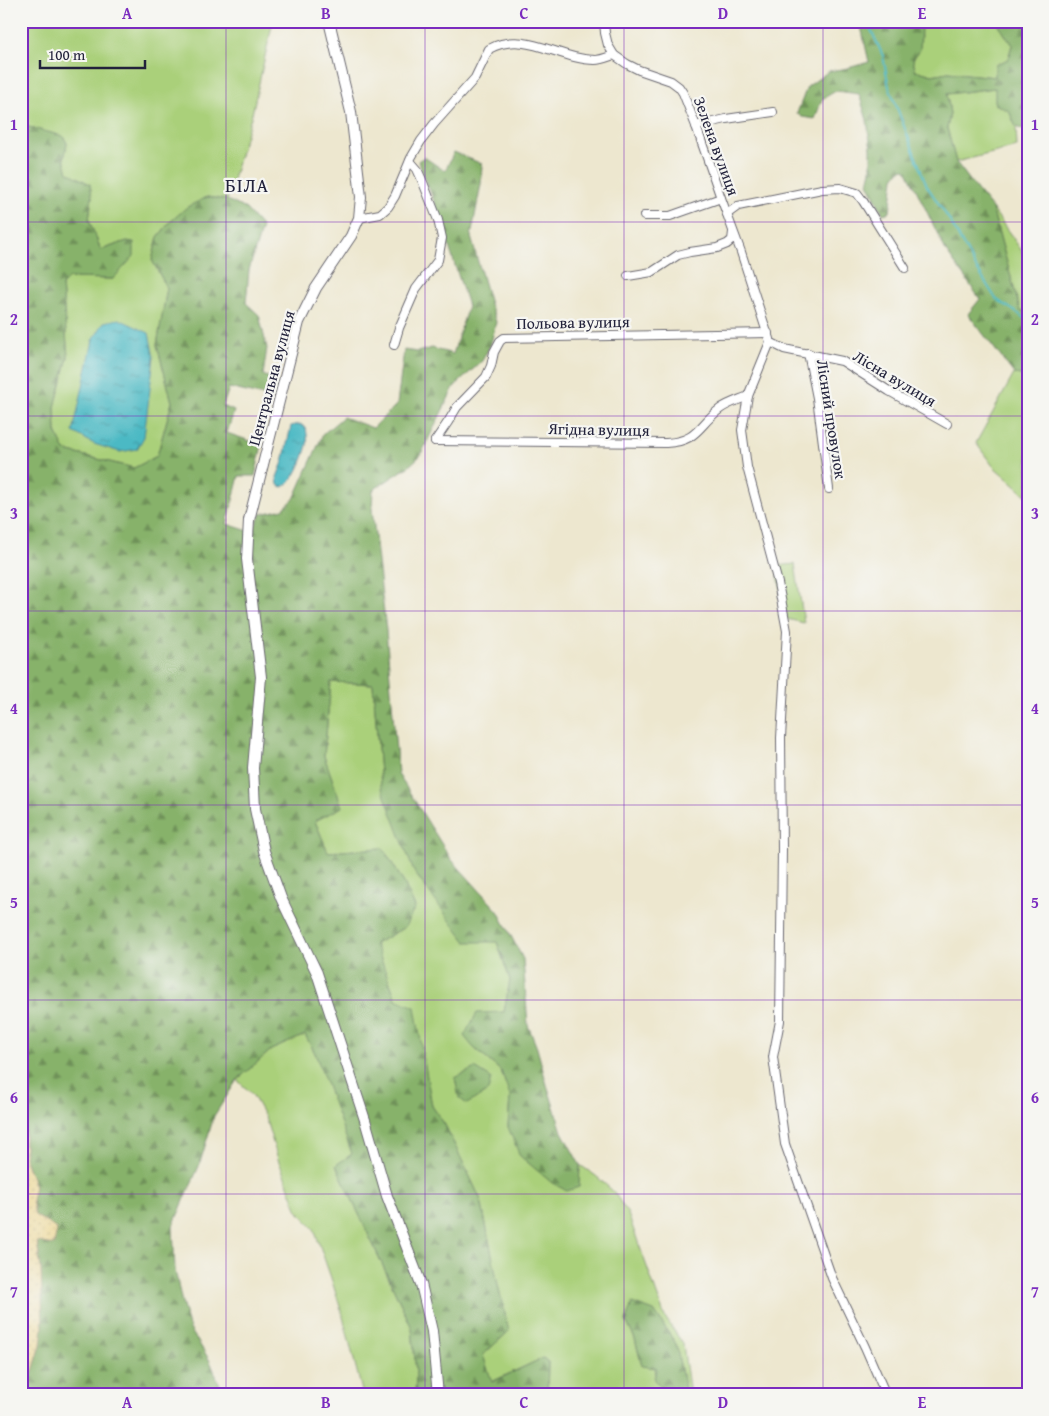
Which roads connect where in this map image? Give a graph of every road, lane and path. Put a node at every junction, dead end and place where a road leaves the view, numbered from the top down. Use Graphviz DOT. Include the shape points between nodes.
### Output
graph roads {
  1 [pos="329,21"];
  2 [pos="604,21"];
  3 [pos="614,55"];
  4 [pos="773,112"];
  5 [pos="696,126"];
  6 [pos="410,161"];
  7 [pos="721,198"];
  8 [pos="728,214"];
  9 [pos="644,216"];
  10 [pos="359,218"];
  11 [pos="733,232"];
  12 [pos="905,268"];
  13 [pos="628,276"];
  14 [pos="768,333"];
  15 [pos="770,342"];
  16 [pos="394,345"];
  17 [pos="808,353"];
  18 [pos="748,396"];
  19 [pos="947,424"];
  20 [pos="435,441"];
  21 [pos="829,489"];
  22 [pos="438,1395"];
  23 [pos="886,1395"];
  1 -- 10 [label="main road, Центральна вулиця" via="351,112 361,197"];
  2 -- 3 [label="street" via="608,46"];
  3 -- 5 [label="street, Зелена вулиця" via="679,87"];
  3 -- 6 [label="street" via="596,60 541,45 503,43 495,46 489,50 475,78 421,141"];
  4 -- 5 [label="street"];
  5 -- 7 [label="street, Зелена вулиця"];
  6 -- 10 [label="street" via="388,207 380,214"];
  6 -- 16 [label="street" via="422,180 442,238 438,260 416,290"];
  7 -- 8 [label="street, Зелена вулиця"];
  7 -- 9 [label="street" via="670,216"];
  8 -- 11 [label="street, Зелена вулиця"];
  8 -- 12 [label="street" via="738,206 756,202 822,190 848,190 857,193 863,201"];
  10 -- 22 [label="main road, Центральна вулиця" via="299,322 249,520 247,559 261,677 253,768 255,809 264,852 281,898 317,973 387,1196 421,1284 432,1331"];
  11 -- 13 [label="street" via="732,240 727,244 678,255 652,272"];
  11 -- 14 [label="street, Зелена вулиця"];
  14 -- 15 [label="street, Зелена вулиця"];
  14 -- 20 [label="street, Польова вулиця" via="504,338 494,352 486,377 457,407"];
  15 -- 17 [label="street, Лісна вулиця" via="784,349"];
  15 -- 18 [label="street"];
  17 -- 19 [label="street, Лісна вулиця" via="842,361"];
  17 -- 21 [label="street, Лісний провулок"];
  18 -- 20 [label="street, Ягідна вулиця" via="722,408 688,439 679,442"];
  18 -- 23 [label="street" via="742,430 747,466 778,583 787,631 781,738 780,1021 773,1057 784,1144 832,1278"];
}
